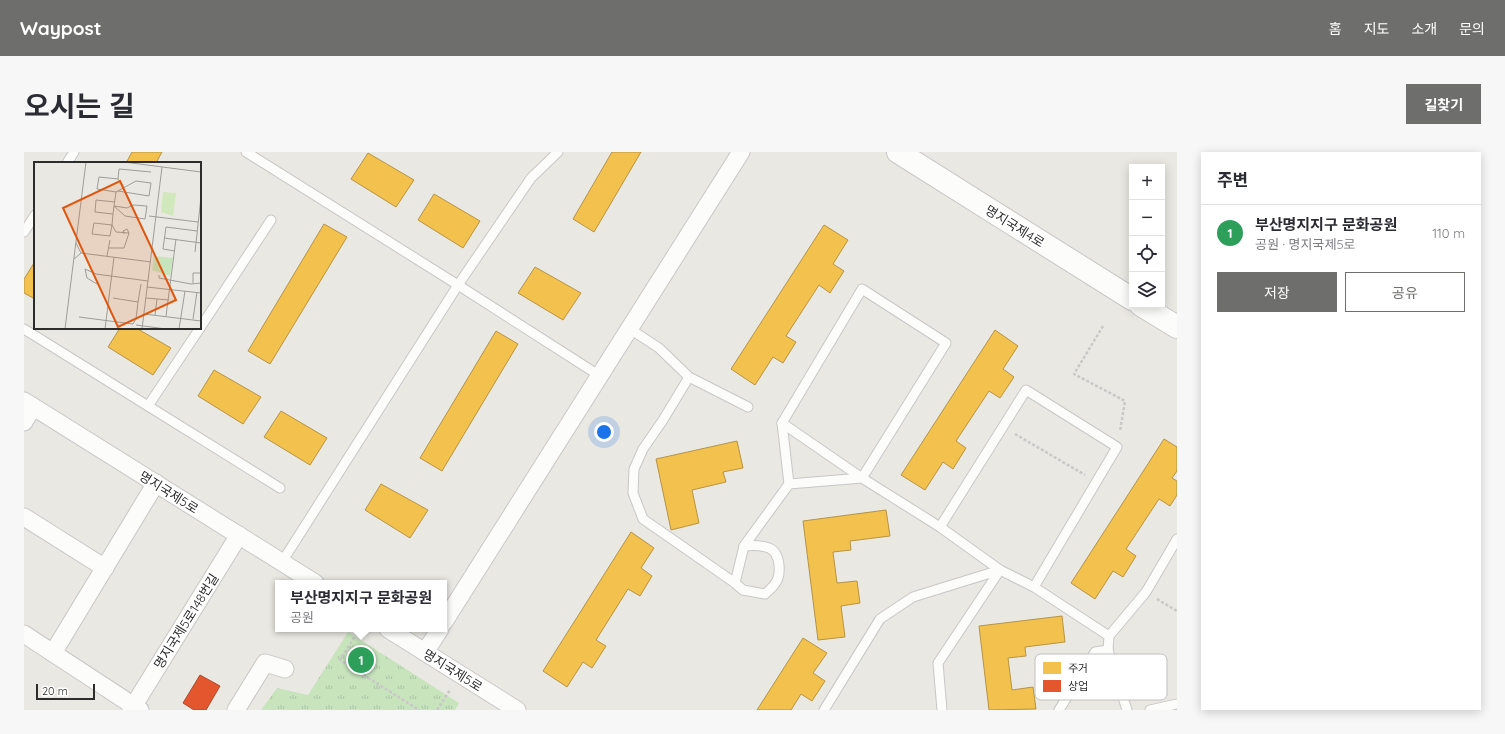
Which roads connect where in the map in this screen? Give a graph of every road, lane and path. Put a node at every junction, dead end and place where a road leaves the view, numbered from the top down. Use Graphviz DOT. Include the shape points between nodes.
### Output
graph roads {
  1 [pos="74,152"];
  2 [pos="246,152"];
  3 [pos="558,152"];
  4 [pos="741,152"];
  5 [pos="898,152"];
  6 [pos="69,162"];
  7 [pos="34,217"];
  8 [pos="271,220"];
  9 [pos="24,232"];
  10 [pos="458,285"];
  11 [pos="1129,297"];
  12 [pos="1146,308"];
  13 [pos="201,326"];
  14 [pos="1103,326"];
  15 [pos="1177,328"];
  16 [pos="24,329"];
  17 [pos="199,329"];
  18 [pos="630,329"];
  19 [pos="600,376"];
  20 [pos="689,377"];
  21 [pos="29,404"];
  22 [pos="148,406"];
  23 [pos="748,407"];
  24 [pos="24,422"];
  25 [pos="782,423"];
  26 [pos="1003,427"];
  27 [pos="1117,447"];
  28 [pos="862,478"];
  29 [pos="1096,482"];
  30 [pos="156,483"];
  31 [pos="789,484"];
  32 [pos="280,488"];
  33 [pos="24,517"];
  34 [pos="940,526"];
  35 [pos="238,535"];
  36 [pos="1177,539"];
  37 [pos="744,546"];
  38 [pos="282,562"];
  39 [pos="105,568"];
  40 [pos="1000,570"];
  41 [pos="310,580"];
  42 [pos="734,583"];
  43 [pos="1034,587"];
  44 [pos="1146,592"];
  45 [pos="1177,612"];
  46 [pos="447,617"];
  47 [pos="393,632"];
  48 [pos="438,632"];
  49 [pos="357,633"];
  50 [pos="24,634"];
  51 [pos="1109,636"];
  52 [pos="1108,650"];
  53 [pos="425,652"];
  54 [pos="53,653"];
  55 [pos="1094,654"];
  56 [pos="1109,654"];
  57 [pos="285,669"];
  58 [pos="450,690"];
  59 [pos="1065,700"];
  60 [pos="1124,700"];
  61 [pos="1177,704"];
  62 [pos="135,709"];
  63 [pos="236,710"];
  64 [pos="420,710"];
  65 [pos="438,710"];
  66 [pos="517,710"];
  67 [pos="824,710"];
  68 [pos="942,710"];
  69 [pos="1059,710"];
  70 [pos="1127,710"];
  71 [pos="1150,710"];
  1 -- 6 [label="lane"];
  2 -- 10 [label="lane"];
  3 -- 10 [label="lane" via="531,178"];
  4 -- 18 [label="street"];
  5 -- 11 [label="main road, 명지국제4로"];
  7 -- 9 [label="lane"];
  8 -- 13 [label="lane"];
  10 -- 19 [label="lane"];
  10 -- 38 [label="lane"];
  12 -- 15 [label="main road"];
  14 -- 27 [label="path" via="1074,374 1125,401"];
  16 -- 22 [label="lane"];
  17 -- 22 [label="lane"];
  18 -- 19 [label="street"];
  18 -- 20 [label="lane" via="659,348"];
  19 -- 46 [label="street"];
  20 -- 23 [label="lane"];
  20 -- 42 [label="lane" via="664,420 643,449 634,469 633,493 643,519"];
  21 -- 24 [label="street"];
  21 -- 30 [label="street, 명지국제5로"];
  22 -- 32 [label="lane"];
  25 -- 28 [label="lane"];
  25 -- 28 [label="lane" via="862,289 946,343"];
  25 -- 31 [label="lane"];
  26 -- 27 [label="lane" via="1026,390"];
  26 -- 29 [label="path"];
  26 -- 34 [label="lane"];
  27 -- 29 [label="lane"];
  28 -- 31 [label="lane"];
  28 -- 34 [label="lane"];
  29 -- 43 [label="lane"];
  30 -- 35 [label="street, 명지국제5로"];
  30 -- 39 [label="street"];
  31 -- 37 [label="lane"];
  33 -- 39 [label="street"];
  34 -- 40 [label="lane"];
  35 -- 38 [label="street, 명지국제5로"];
  35 -- 62 [label="street, 명지국제5로148번길"];
  36 -- 44 [label="lane"];
  37 -- 42 [label="lane"];
  37 -- 42 [label="lane" via="756,545 771,549 779,559 776,584 765,594 743,590"];
  38 -- 41 [label="street, 명지국제5로"];
  39 -- 54 [label="street"];
  40 -- 43 [label="lane"];
  40 -- 67 [label="lane" via="913,597 880,619"];
  40 -- 68 [label="lane" via="938,663"];
  43 -- 51 [label="lane"];
  44 -- 45 [label="path"];
  44 -- 51 [label="lane"];
  47 -- 53 [label="street, 명지국제5로"];
  48 -- 53 [label="street"];
  49 -- 64 [label="path" via="340,660"];
  50 -- 54 [label="street, 명지국제5로148번길"];
  51 -- 52 [label="lane"];
  52 -- 55 [label="lane"];
  52 -- 56 [label="lane"];
  53 -- 66 [label="street, 명지국제5로"];
  54 -- 62 [label="street, 명지국제5로148번길"];
  57 -- 63 [label="street" via="265,663"];
  58 -- 65 [label="path"];
  59 -- 69 [label="lane"];
  60 -- 70 [label="lane"];
  61 -- 71 [label="lane"];
}
